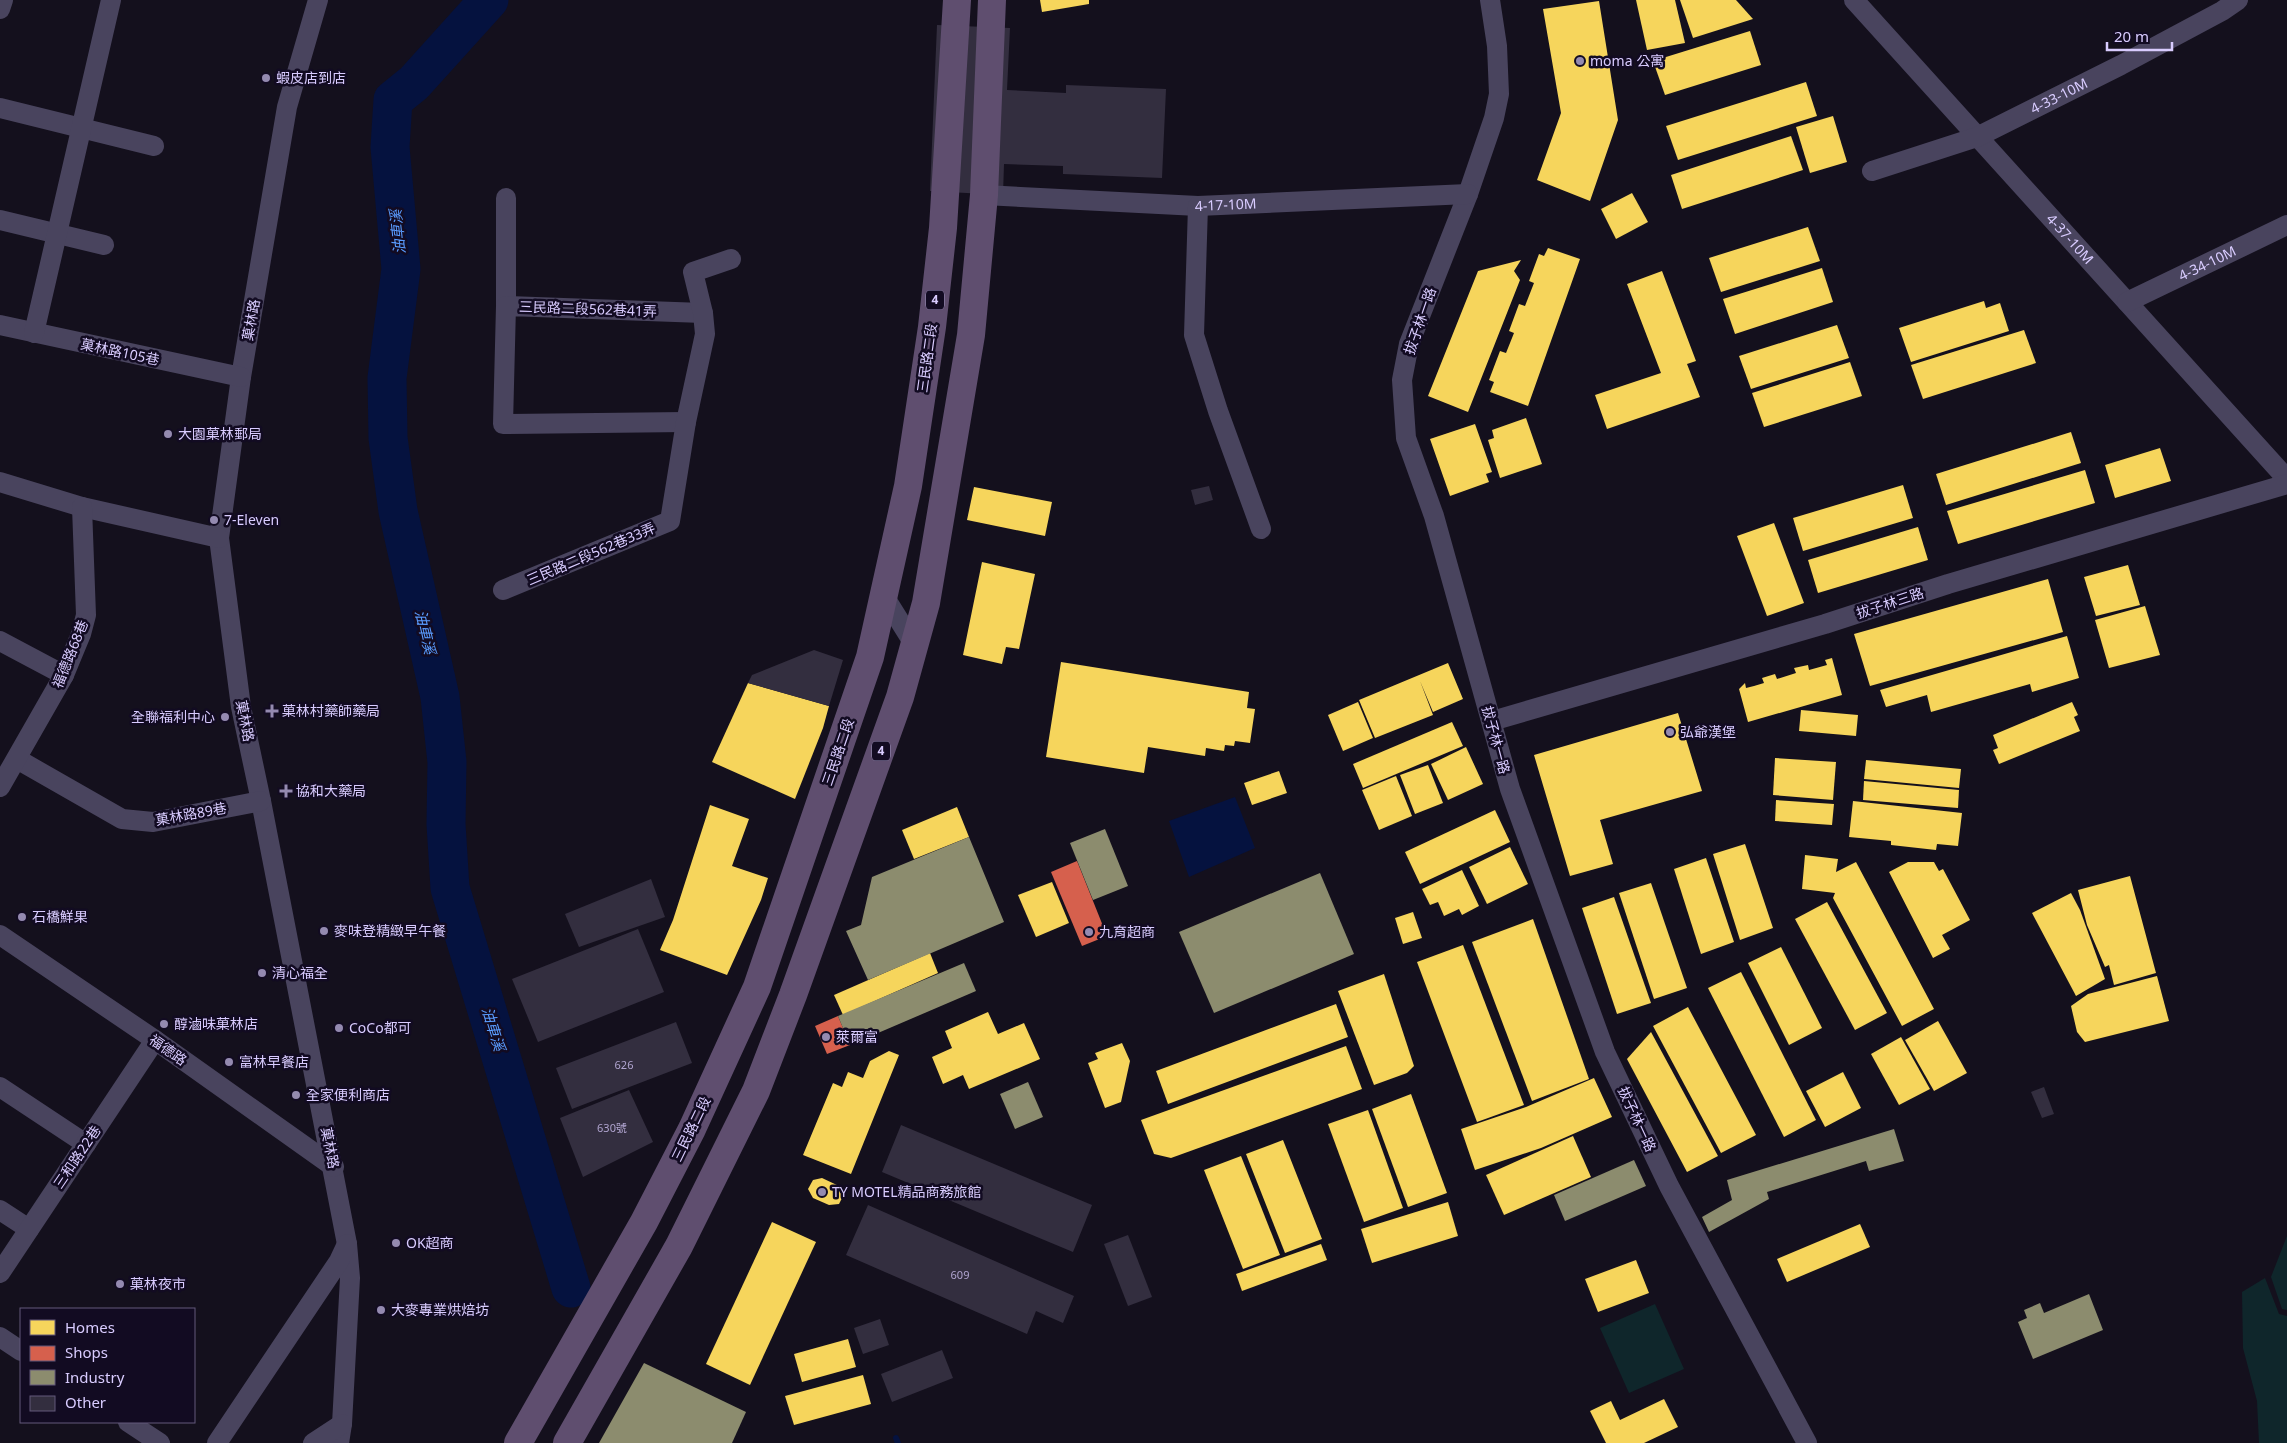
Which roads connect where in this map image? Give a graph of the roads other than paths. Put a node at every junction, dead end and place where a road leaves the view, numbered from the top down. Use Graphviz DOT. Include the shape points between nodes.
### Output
graph roads {
  1 [pos="3,0"];
  2 [pos="111,0"];
  3 [pos="318,0"];
  4 [pos="957,0"];
  5 [pos="992,0"];
  6 [pos="1490,0"];
  7 [pos="1854,0"];
  8 [pos="2238,0"];
  9 [pos="0,9"];
  10 [pos="0,108"];
  11 [pos="81,128"];
  12 [pos="1977,137"];
  13 [pos="154,146"];
  14 [pos="1872,171"];
  15 [pos="1468,194"];
  16 [pos="984,195"];
  17 [pos="506,198"];
  18 [pos="1198,206"];
  19 [pos="0,220"];
  20 [pos="2287,225"];
  21 [pos="56,234"];
  22 [pos="104,245"];
  23 [pos="731,258"];
  24 [pos="2127,302"];
  25 [pos="506,306"];
  26 [pos="703,313"];
  27 [pos="0,325"];
  28 [pos="34,333"];
  29 [pos="241,377"];
  30 [pos="686,422"];
  31 [pos="2287,479"];
  32 [pos="0,482"];
  33 [pos="2287,484"];
  34 [pos="82,507"];
  35 [pos="1261,529"];
  36 [pos="219,538"];
  37 [pos="504,590"];
  38 [pos="884,596"];
  39 [pos="0,641"];
  40 [pos="914,644"];
  41 [pos="64,675"];
  42 [pos="1492,721"];
  43 [pos="6,773"];
  44 [pos="262,801"];
  45 [pos="0,934"];
  46 [pos="155,1040"];
  47 [pos="0,1087"];
  48 [pos="86,1144"];
  49 [pos="334,1167"];
  50 [pos="0,1210"];
  51 [pos="29,1229"];
  52 [pos="347,1244"];
  53 [pos="0,1273"];
  54 [pos="0,1336"];
  55 [pos="20,1350"];
  56 [pos="130,1423"];
  57 [pos="340,1434"];
  58 [pos="160,1443"];
  59 [pos="218,1443"];
  60 [pos="312,1443"];
  61 [pos="518,1443"];
  62 [pos="567,1443"];
  63 [pos="1807,1443"];
  1 -- 9 [label="street"];
  2 -- 11 [label="street"];
  3 -- 29 [label="street, 菓林路" via="287,106"];
  4 -- 38 [label="main road, 三民路二段 / 4" via="943,228 932,327 908,486"];
  5 -- 16 [label="main road, 4"];
  6 -- 15 [label="street, 拔子林一路" via="1497,46 1499,94"];
  7 -- 12 [label="street, 4-37-10M"];
  8 -- 12 [label="street, 4-33-10M" via="2130,60"];
  10 -- 11 [label="street"];
  11 -- 13 [label="street"];
  11 -- 21 [label="street"];
  12 -- 14 [label="street, 4-33-10M"];
  12 -- 24 [label="street, 4-37-10M"];
  15 -- 18 [label="street, 4-17-10M"];
  15 -- 42 [label="street, 拔子林一路" via="1409,344 1402,380 1406,438 1434,516"];
  16 -- 18 [label="street, 4-17-10M"];
  16 -- 40 [label="main road, 4" via="972,335 926,603"];
  17 -- 25 [label="street"];
  18 -- 35 [label="street" via="1194,334"];
  19 -- 21 [label="street"];
  20 -- 24 [label="street, 4-34-10M"];
  21 -- 22 [label="street"];
  21 -- 28 [label="street"];
  23 -- 26 [label="street, 三民路二段562巷33弄" via="693,272"];
  24 -- 31 [label="street, 4-37-10M"];
  25 -- 26 [label="street, 三民路二段562巷41弄"];
  25 -- 30 [label="street, 三民路二段562巷41弄" via="503,424"];
  26 -- 30 [label="street, 三民路二段562巷33弄" via="704,334"];
  27 -- 28 [label="street, 菓林路105巷"];
  28 -- 29 [label="street, 菓林路105巷"];
  29 -- 36 [label="street, 菓林路"];
  30 -- 37 [label="street, 三民路二段562巷33弄" via="670,521"];
  32 -- 34 [label="street"];
  33 -- 42 [label="street, 拔子林三路"];
  34 -- 36 [label="street"];
  34 -- 41 [label="street, 福德路68巷" via="86,615"];
  36 -- 44 [label="street, 菓林路" via="241,707"];
  38 -- 40 [label="street"];
  38 -- 61 [label="main road, 三民路二段 / 4" via="870,657 756,987 692,1129 644,1222"];
  39 -- 41 [label="street"];
  40 -- 62 [label="main road, 4" via="900,696 756,1092 679,1246"];
  41 -- 43 [label="street, 福德路68巷"];
  42 -- 63 [label="street, 拔子林一路" via="1510,789 1605,1052 1669,1186"];
  43 -- 44 [label="street, 菓林路89巷" via="122,819 153,822"];
  44 -- 49 [label="street, 菓林路"];
  45 -- 46 [label="street, 福德路"];
  46 -- 48 [label="street, 三和路22巷"];
  46 -- 49 [label="street, 福德路"];
  47 -- 48 [label="street"];
  48 -- 51 [label="street, 三和路22巷"];
  49 -- 52 [label="street, 菓林路"];
  50 -- 51 [label="street"];
  51 -- 53 [label="street, 三和路22巷"];
  52 -- 57 [label="street, 菓林路" via="350,1278"];
  52 -- 59 [label="street" via="339,1262"];
  54 -- 55 [label="street"];
  56 -- 58 [label="street"];
  57 -- 60 [label="street"];
}
